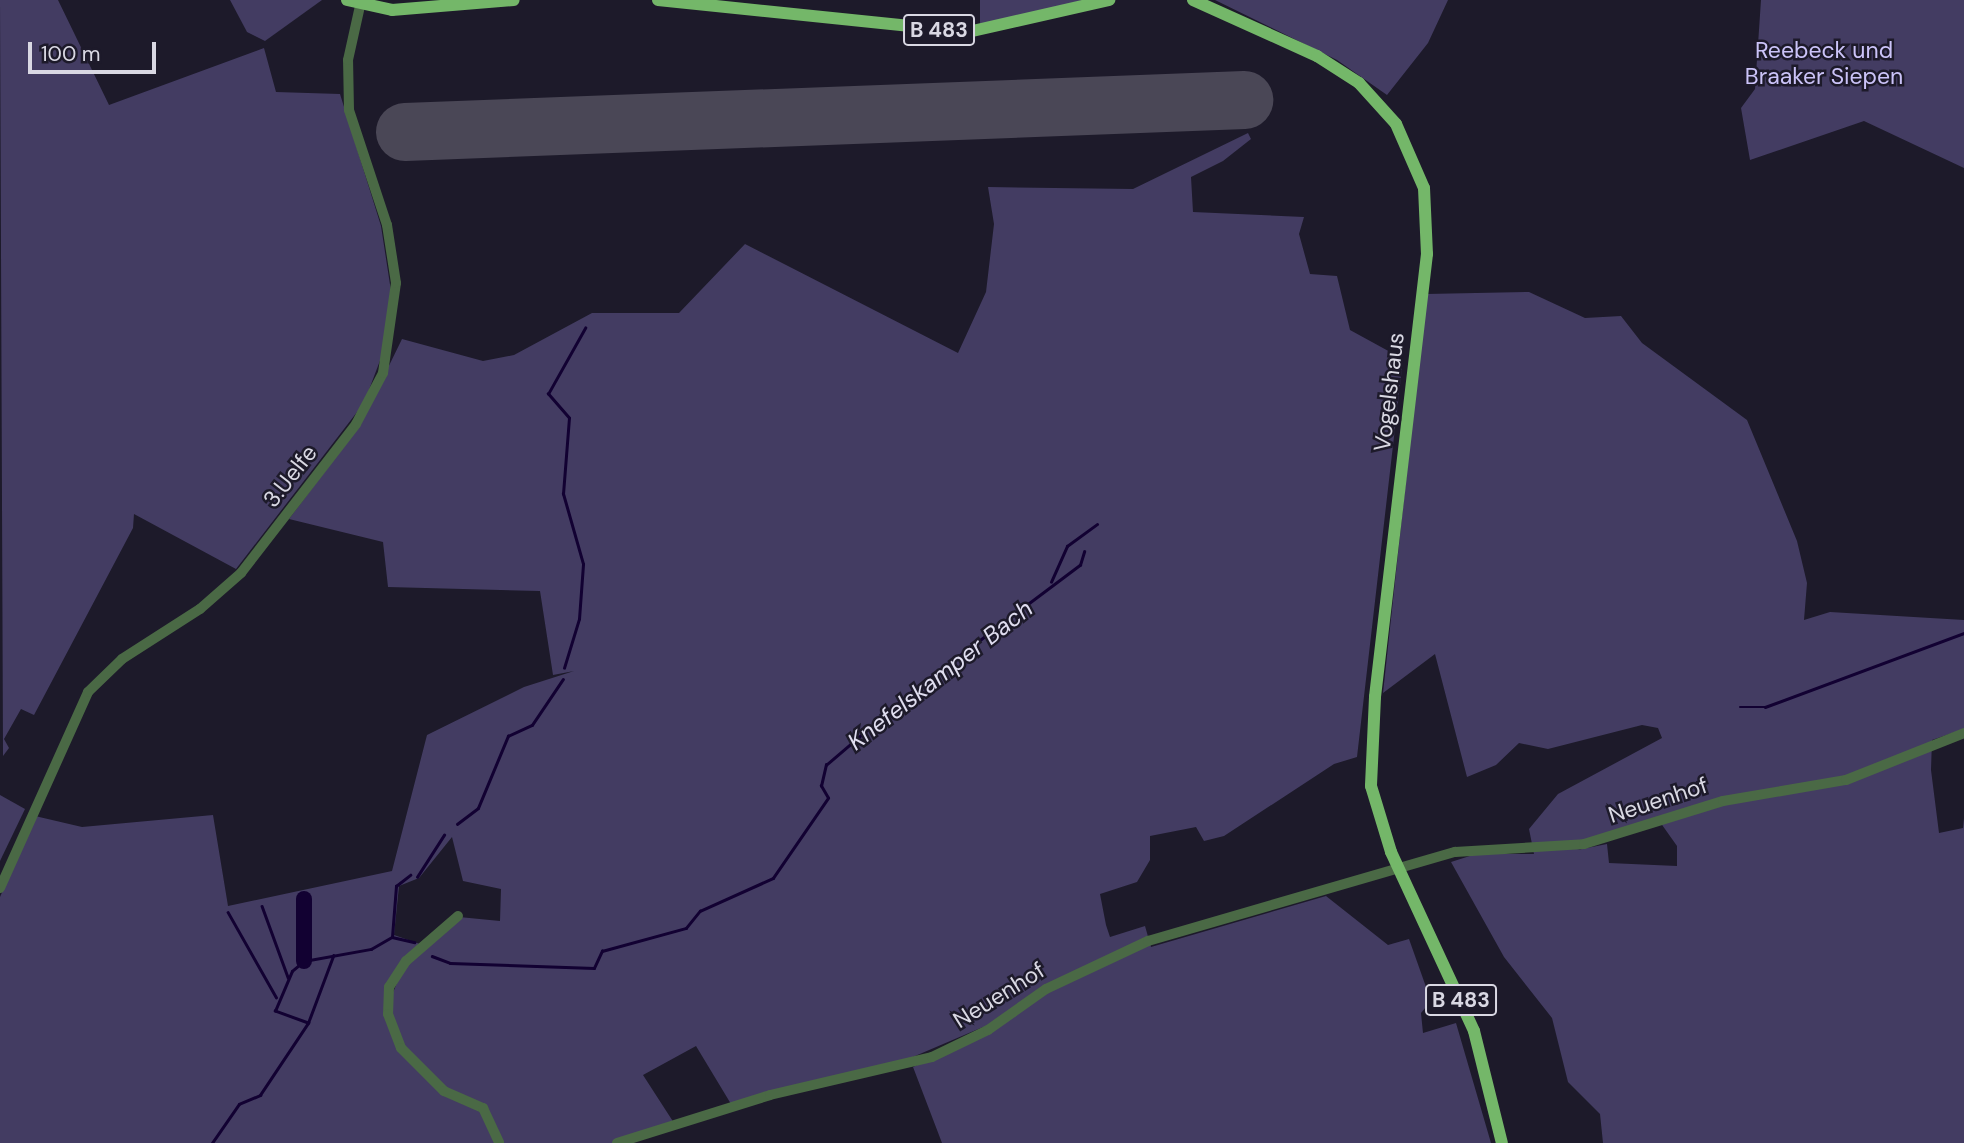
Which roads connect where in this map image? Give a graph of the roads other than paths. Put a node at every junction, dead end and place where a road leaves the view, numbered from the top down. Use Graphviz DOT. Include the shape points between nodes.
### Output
graph roads {
  1 [pos="347,0"];
  2 [pos="514,0"];
  3 [pos="658,0"];
  4 [pos="773,0"];
  5 [pos="1110,0"];
  6 [pos="1193,0"];
  7 [pos="360,6"];
  8 [pos="765,12"];
  9 [pos="1964,733"];
  10 [pos="1397,866"];
  11 [pos="0,888"];
  12 [pos="458,916"];
  13 [pos="499,1143"];
  14 [pos="617,1143"];
  15 [pos="1502,1143"];
  1 -- 7 [label="main road"];
  2 -- 7 [label="main road" via="392,10"];
  3 -- 8 [label="main road, B 483"];
  4 -- 8 [label="street"];
  5 -- 8 [label="main road, B 483" via="983,31"];
  6 -- 10 [label="main road, Vogelshaus / B 483" via="1231,13 1317,56 1373,95 1396,124 1424,188 1427,254 1369,754 1376,810"];
  7 -- 11 [label="street, 3.Uelfe" via="348,61 349,110 387,225 397,283 383,373 356,424 241,573 200,609 122,659 88,692"];
  9 -- 10 [label="street, Neuenhof" via="1854,777 1723,801 1600,841 1486,847"];
  10 -- 14 [label="street, Neuenhof" via="1129,947 932,1057 763,1097"];
  10 -- 15 [label="main road, B 483" via="1474,1031"];
  12 -- 13 [label="street" via="406,961 389,987 388,1014 401,1048 444,1091 483,1108"];
}
